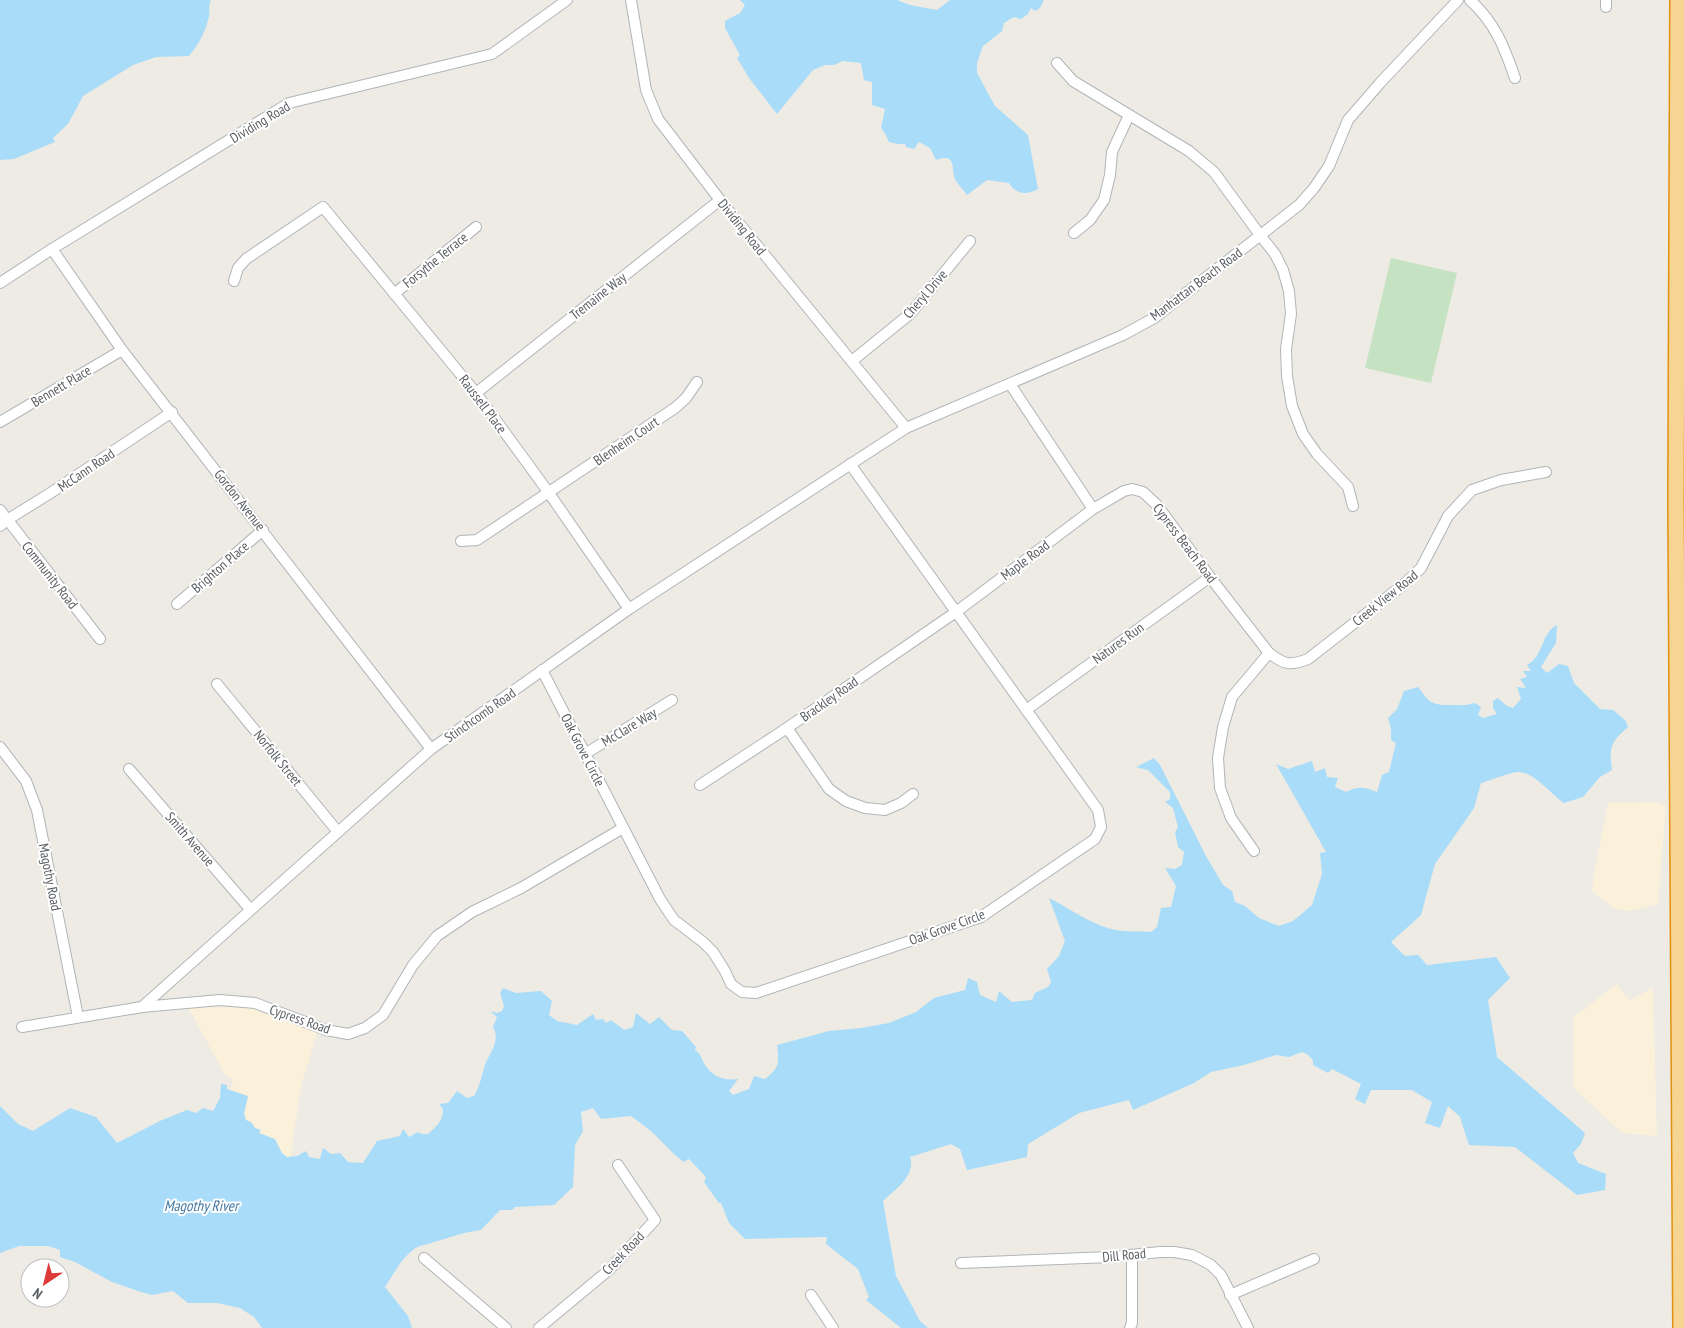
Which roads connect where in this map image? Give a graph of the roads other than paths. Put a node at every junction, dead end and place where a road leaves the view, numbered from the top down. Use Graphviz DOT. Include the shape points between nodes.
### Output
graph roads {
  1 [pos="567,0"];
  2 [pos="630,0"];
  3 [pos="1458,0"];
  4 [pos="1470,0"];
  5 [pos="1678,0"];
  6 [pos="1058,64"];
  7 [pos="1515,78"];
  8 [pos="1130,115"];
  9 [pos="1680,181"];
  10 [pos="720,200"];
  11 [pos="476,227"];
  12 [pos="1074,233"];
  13 [pos="1260,235"];
  14 [pos="970,241"];
  15 [pos="52,248"];
  16 [pos="234,281"];
  17 [pos="0,283"];
  18 [pos="394,294"];
  19 [pos="122,350"];
  20 [pos="852,361"];
  21 [pos="696,382"];
  22 [pos="1010,384"];
  23 [pos="476,393"];
  24 [pos="172,412"];
  25 [pos="0,422"];
  26 [pos="906,428"];
  27 [pos="850,464"];
  28 [pos="1546,472"];
  29 [pos="549,493"];
  30 [pos="1353,506"];
  31 [pos="1093,509"];
  32 [pos="0,510"];
  33 [pos="4,523"];
  34 [pos="263,530"];
  35 [pos="461,541"];
  36 [pos="1210,577"];
  37 [pos="177,604"];
  38 [pos="629,610"];
  39 [pos="956,612"];
  40 [pos="100,639"];
  41 [pos="1269,653"];
  42 [pos="1308,658"];
  43 [pos="542,670"];
  44 [pos="218,684"];
  45 [pos="672,700"];
  46 [pos="1026,710"];
  47 [pos="787,728"];
  48 [pos="0,747"];
  49 [pos="431,749"];
  50 [pos="585,754"];
  51 [pos="129,769"];
  52 [pos="700,784"];
  53 [pos="912,794"];
  54 [pos="623,828"];
  55 [pos="338,832"];
  56 [pos="1254,851"];
  57 [pos="250,909"];
  58 [pos="142,1008"];
  59 [pos="78,1017"];
  60 [pos="22,1027"];
  61 [pos="618,1165"];
  62 [pos="1132,1256"];
  63 [pos="424,1258"];
  64 [pos="1314,1259"];
  65 [pos="962,1263"];
  66 [pos="811,1294"];
  67 [pos="1230,1295"];
  68 [pos="1683,1302"];
  69 [pos="506,1328"];
  70 [pos="539,1328"];
  71 [pos="833,1328"];
  72 [pos="1130,1328"];
  73 [pos="1248,1328"];
  74 [pos="1681,1328"];
  1 -- 15 [label="street, Dividing Road" via="492,54 289,103"];
  2 -- 10 [label="street, Dividing Road" via="646,90 658,119"];
  3 -- 13 [label="street, Manhattan Beach Road" via="1348,120 1331,162 1314,188"];
  4 -- 7 [label="street" via="1494,26"];
  5 -- 9 [label="highway"];
  6 -- 8 [label="street" via="1073,81"];
  8 -- 12 [label="street" via="1112,152 1104,200 1090,220"];
  8 -- 13 [label="street" via="1189,151 1214,172"];
  9 -- 68 [label="highway" via="1676,491"];
  10 -- 20 [label="street, Dividing Road"];
  10 -- 23 [label="street, Tremaine Way"];
  11 -- 18 [label="street, Forsythe Terrace"];
  13 -- 22 [label="street, Manhattan Beach Road" via="1154,318 1123,335"];
  13 -- 30 [label="street" via="1284,270 1289,291 1291,314 1286,349 1292,406 1303,434 1348,487"];
  14 -- 20 [label="street, Cheryl Drive" via="911,313"];
  15 -- 17 [label="street, Dividing Road"];
  15 -- 19 [label="street, Gordon Avenue"];
  16 -- 18 [label="street, Raussell Place" via="238,268 246,259 324,207"];
  18 -- 23 [label="street, Raussell Place"];
  19 -- 24 [label="street, Gordon Avenue"];
  19 -- 25 [label="street, Bennett Place"];
  20 -- 26 [label="street, Dividing Road"];
  21 -- 29 [label="street, Blenheim Court" via="675,408"];
  22 -- 26 [label="street, Manhattan Beach Road"];
  22 -- 31 [label="street"];
  23 -- 29 [label="street, Raussell Place"];
  24 -- 33 [label="street, McCann Road"];
  24 -- 34 [label="street, Gordon Avenue"];
  26 -- 27 [label="street, Manhattan Beach Road"];
  27 -- 38 [label="street, Stinchcomb Road"];
  27 -- 39 [label="street, Oak Grove Circle"];
  28 -- 42 [label="street, Creek View Road" via="1501,480 1472,490 1448,516 1421,568"];
  29 -- 35 [label="street, Blenheim Court" via="477,540"];
  29 -- 38 [label="street, Raussell Place"];
  31 -- 36 [label="street, Cypress Beach Road" via="1124,491 1143,492 1158,504"];
  31 -- 39 [label="street, Maple Road"];
  32 -- 33 [label="street, Community Road"];
  33 -- 40 [label="street, Community Road"];
  34 -- 37 [label="street, Brighton Place"];
  34 -- 49 [label="street, Gordon Avenue"];
  36 -- 41 [label="street, Cypress Beach Road"];
  36 -- 46 [label="street, Natures Run"];
  38 -- 43 [label="street, Stinchcomb Road"];
  39 -- 46 [label="street, Oak Grove Circle"];
  39 -- 47 [label="street, Brackley Road"];
  41 -- 42 [label="street, Cypress Beach Road" via="1282,663"];
  41 -- 56 [label="street" via="1232,697 1218,758 1220,788 1231,818"];
  43 -- 49 [label="street, Stinchcomb Road"];
  43 -- 50 [label="street, Oak Grove Circle"];
  44 -- 55 [label="street, Norfolk Street"];
  45 -- 50 [label="street, McClare Way"];
  46 -- 54 [label="street, Oak Grove Circle" via="1098,810 1101,827 1094,839 981,917 756,993 742,992 731,984 713,952 674,920"];
  47 -- 52 [label="street, Brackley Road"];
  47 -- 53 [label="street" via="830,789 846,801 865,808 885,810"];
  48 -- 59 [label="street, Magothy Road" via="26,781 37,810"];
  49 -- 55 [label="street, Stinchcomb Road"];
  50 -- 54 [label="street, Oak Grove Circle"];
  51 -- 57 [label="street, Smith Avenue"];
  54 -- 58 [label="street, Cypress Road" via="521,888 472,912 437,936 413,965 383,1015 365,1028 348,1034 326,1030 255,1003 220,1000"];
  55 -- 57 [label="street, Stinchcomb Road"];
  57 -- 58 [label="street, Stinchcomb Road"];
  58 -- 59 [label="street, Cypress Road"];
  59 -- 60 [label="street, Cypress Road"];
  61 -- 70 [label="street, Creek Road" via="655,1220 609,1270"];
  62 -- 65 [label="street, Dill Road"];
  62 -- 67 [label="street, Dill Road" via="1174,1252 1202,1259 1216,1268"];
  62 -- 72 [label="street"];
  63 -- 69 [label="street"];
  64 -- 67 [label="street"];
  66 -- 71 [label="street"];
  67 -- 73 [label="street, Dill Road"];
  68 -- 74 [label="highway"];
}
